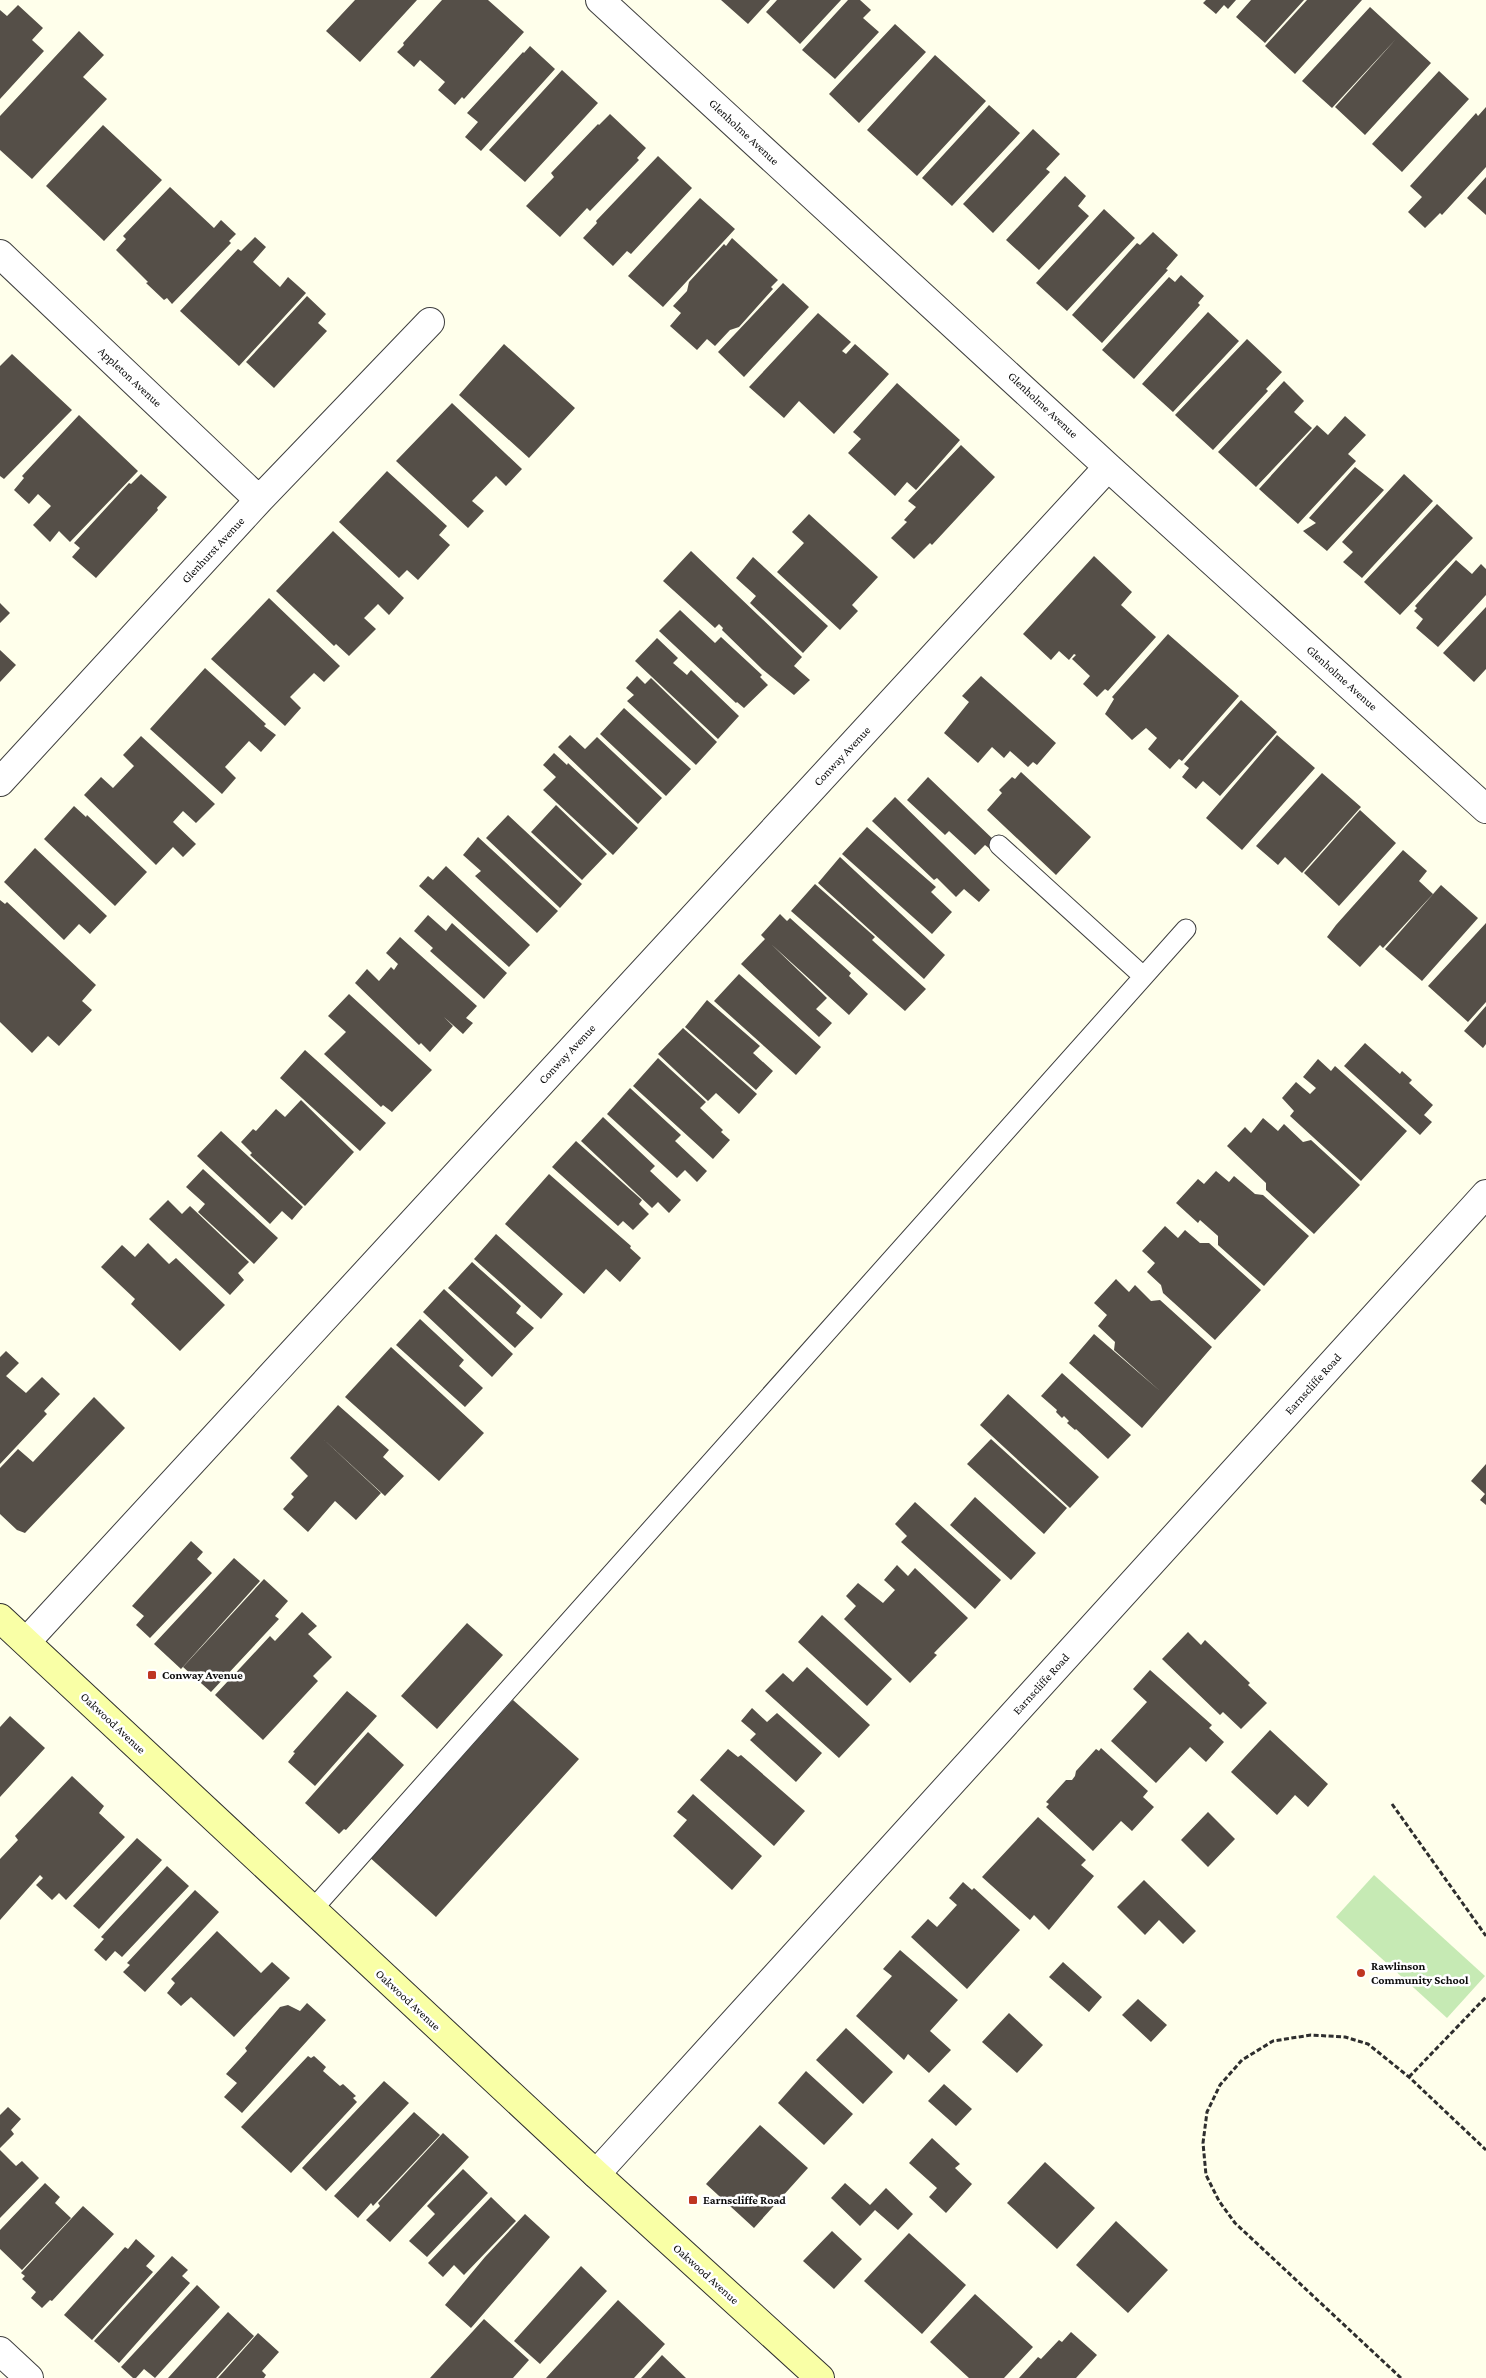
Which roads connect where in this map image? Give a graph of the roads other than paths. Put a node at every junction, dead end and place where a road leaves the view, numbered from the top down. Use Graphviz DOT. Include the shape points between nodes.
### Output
graph roads {
  1 [pos="600,0"];
  2 [pos="0,254"];
  3 [pos="430,322"];
  4 [pos="1108,467"];
  5 [pos="260,500"];
  6 [pos="0,782"];
  7 [pos="1486,809"];
  8 [pos="999,845"];
  9 [pos="1186,929"];
  10 [pos="1143,976"];
  11 [pos="1486,1194"];
  12 [pos="0,1618"];
  13 [pos="27,1641"];
  14 [pos="312,1910"];
  15 [pos="596,2174"];
  16 [pos="0,2351"];
  17 [pos="29,2378"];
  18 [pos="820,2378"];
  1 -- 4 [label="street, Glenholme Avenue"];
  2 -- 5 [label="street, Appleton Avenue"];
  3 -- 5 [label="street, Glenhurst Avenue"];
  4 -- 7 [label="street, Glenholme Avenue"];
  4 -- 13 [label="street, Conway Avenue"];
  5 -- 6 [label="street, Glenhurst Avenue"];
  8 -- 10 [label="lane"];
  9 -- 10 [label="lane"];
  10 -- 14 [label="lane"];
  11 -- 15 [label="street, Earnscliffe Road"];
  12 -- 13 [label="street, Oakwood Avenue"];
  13 -- 14 [label="street, Oakwood Avenue"];
  14 -- 15 [label="street, Oakwood Avenue"];
  15 -- 18 [label="street, Oakwood Avenue"];
  16 -- 17 [label="street"];
}
